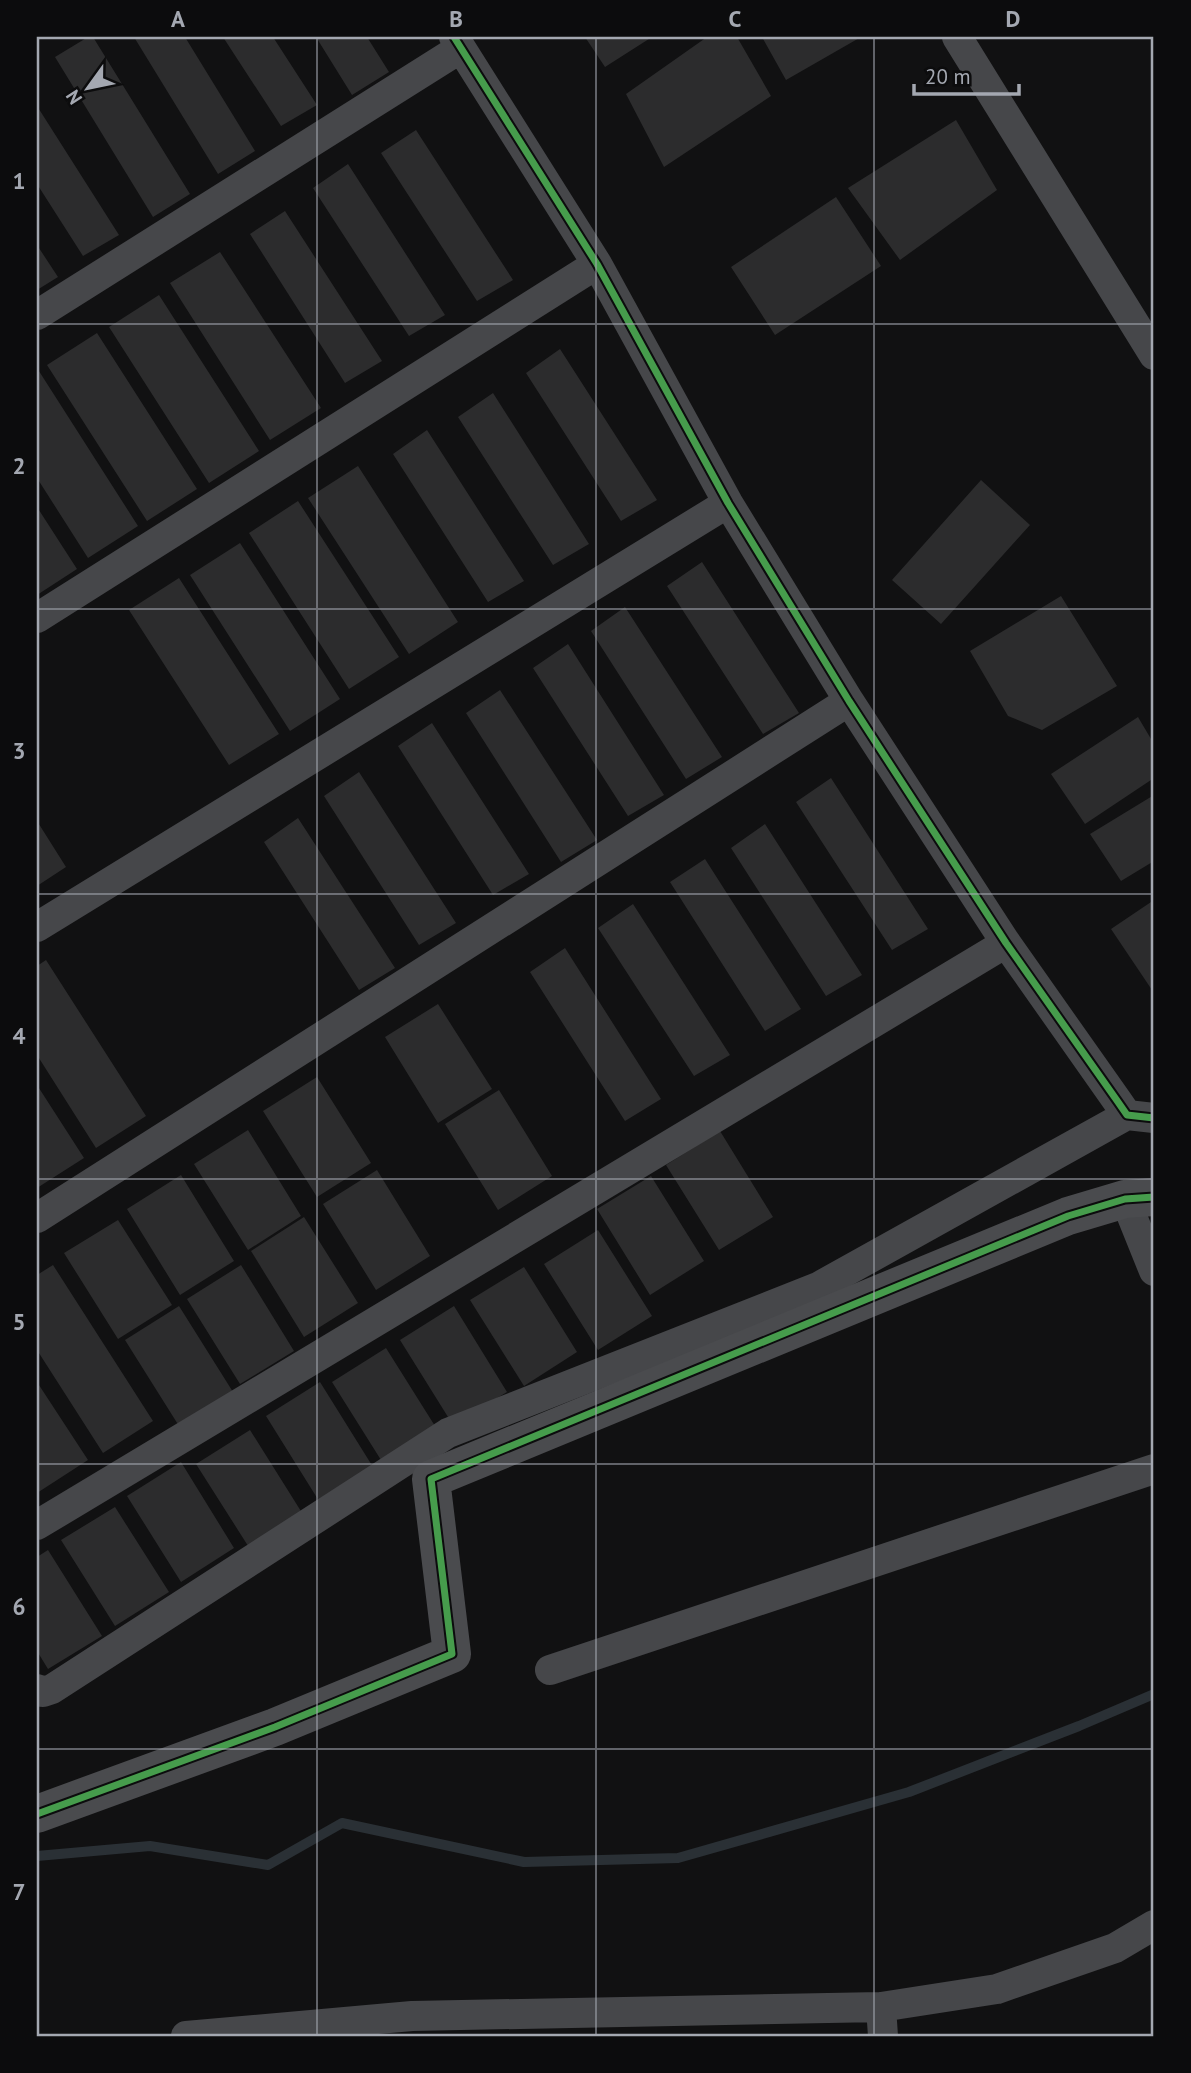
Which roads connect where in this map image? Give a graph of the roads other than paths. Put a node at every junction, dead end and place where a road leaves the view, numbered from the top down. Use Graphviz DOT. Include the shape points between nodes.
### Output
graph roads {
  1 [pos="957,37"];
  2 [pos="457,42"];
  3 [pos="597,264"];
  4 [pos="37,315"];
  5 [pos="1154,355"];
  6 [pos="727,503"];
  7 [pos="37,618"];
  8 [pos="849,701"];
  9 [pos="37,927"];
  10 [pos="1006,943"];
  11 [pos="1141,1117"];
  12 [pos="1140,1198"];
  13 [pos="37,1218"];
  14 [pos="1154,1271"];
  15 [pos="1154,1469"];
  16 [pos="37,1525"];
  17 [pos="550,1670"];
  18 [pos="37,1689"];
  19 [pos="37,1814"];
  20 [pos="1154,1925"];
  21 [pos="881,2007"];
  22 [pos="416,2026"];
  23 [pos="221,2035"];
  24 [pos="186,2036"];
  25 [pos="883,2036"];
  1 -- 5 [label="street"];
  2 -- 3 [label="street"];
  2 -- 4 [label="street"];
  3 -- 6 [label="street"];
  3 -- 7 [label="street"];
  6 -- 8 [label="street"];
  6 -- 9 [label="street"];
  8 -- 10 [label="street"];
  8 -- 13 [label="street"];
  10 -- 11 [label="street"];
  10 -- 16 [label="street"];
  11 -- 18 [label="street" via="818,1287 448,1433 52,1689"];
  12 -- 14 [label="street"];
  12 -- 19 [label="street" via="1068,1216 431,1479 452,1654 275,1727"];
  15 -- 17 [label="street"];
  20 -- 21 [label="street" via="1115,1948 998,1989"];
  21 -- 22 [label="street"];
  21 -- 25 [label="street"];
  22 -- 23 [label="street"];
  23 -- 24 [label="street"];
}
